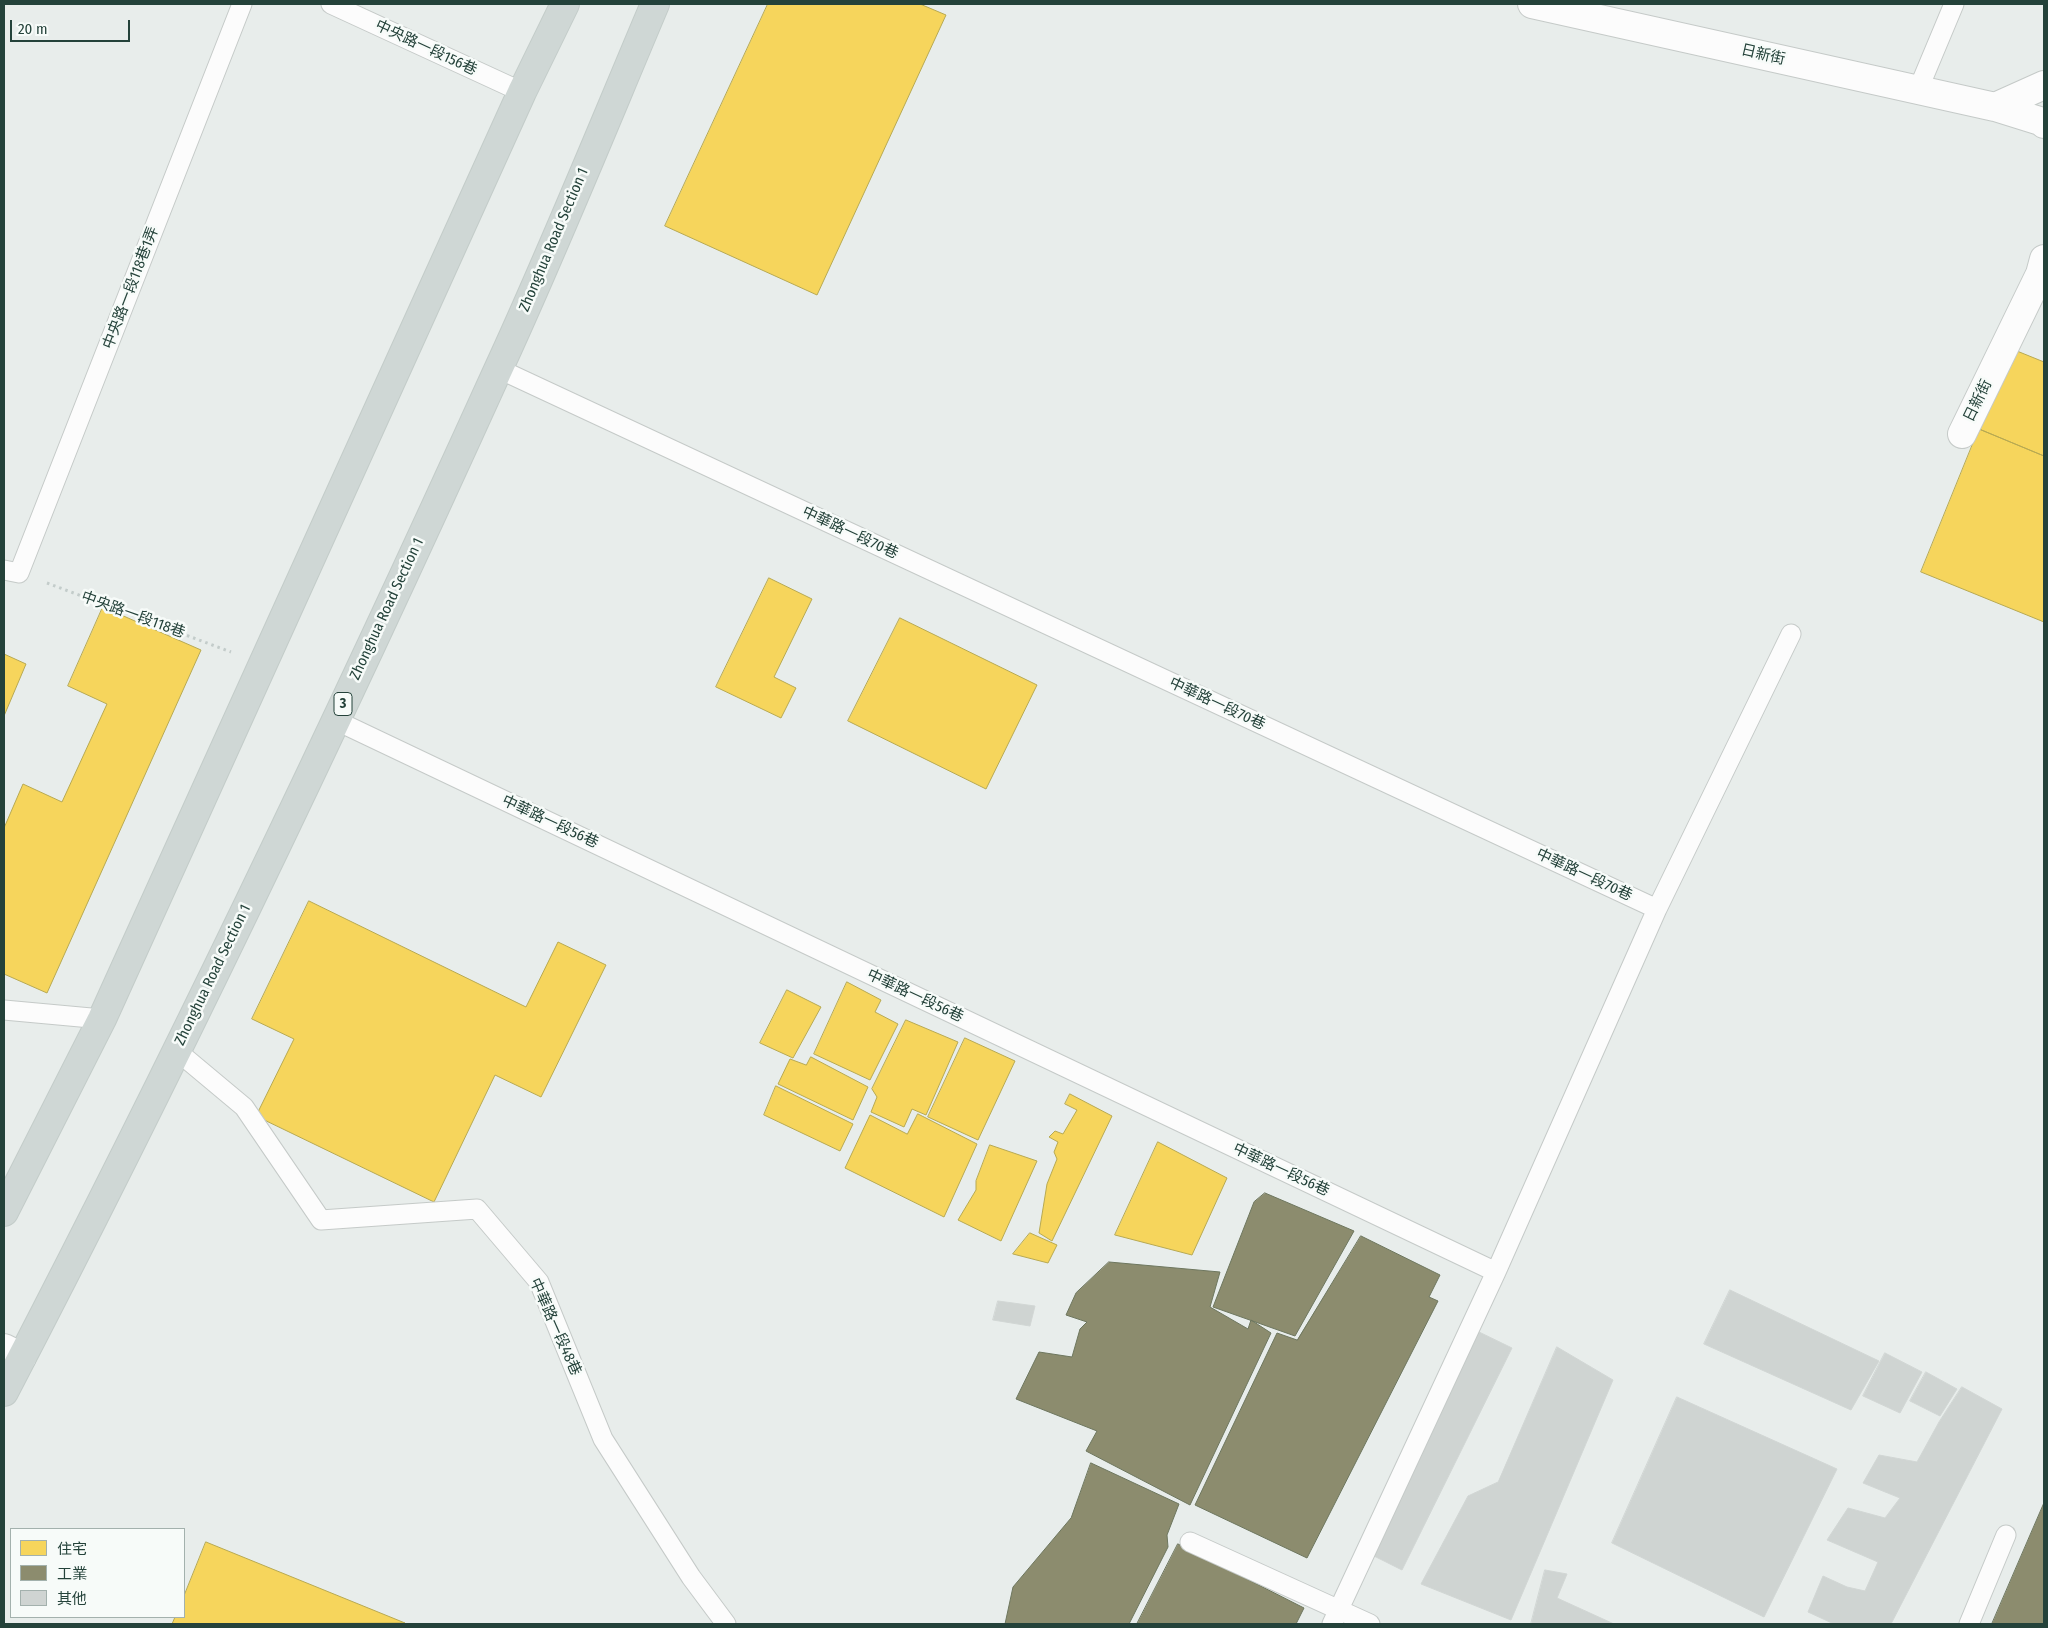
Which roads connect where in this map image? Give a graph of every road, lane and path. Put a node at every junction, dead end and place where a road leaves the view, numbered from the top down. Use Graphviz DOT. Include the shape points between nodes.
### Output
graph roads {
  1 [pos="242,4"];
  2 [pos="331,4"];
  3 [pos="565,4"];
  4 [pos="655,4"];
  5 [pos="1532,4"];
  6 [pos="1954,4"];
  7 [pos="2044,85"];
  8 [pos="1918,90"];
  9 [pos="522,92"];
  10 [pos="1995,107"];
  11 [pos="2044,123"];
  12 [pos="2044,259"];
  13 [pos="499,369"];
  14 [pos="1962,434"];
  15 [pos="12,571"];
  16 [pos="1791,634"];
  17 [pos="262,663"];
  18 [pos="335,720"];
  19 [pos="1657,909"];
  20 [pos="4,1010"];
  21 [pos="102,1019"];
  22 [pos="177,1051"];
  23 [pos="4,1212"];
  24 [pos="1496,1272"];
  25 [pos="13,1353"];
  26 [pos="4,1392"];
  27 [pos="2006,1535"];
  28 [pos="1190,1542"];
  29 [pos="1335,1618"];
  30 [pos="726,1624"];
  31 [pos="1370,1624"];
  32 [pos="1969,1624"];
  1 -- 15 [label="lane, 中央路一段118巷1弄"];
  2 -- 9 [label="lane, 中央路一段156巷"];
  3 -- 9 [label="main road"];
  4 -- 13 [label="main road, Zhonghua Road Section 1 / 3"];
  5 -- 8 [label="street, 日新街"];
  6 -- 8 [label="lane"];
  7 -- 10 [label="street"];
  8 -- 10 [label="street, 日新街"];
  9 -- 17 [label="main road"];
  10 -- 11 [label="street, 日新街"];
  12 -- 14 [label="street, 日新街" via="2040,274"];
  13 -- 18 [label="main road, Zhonghua Road Section 1 / 3"];
  13 -- 19 [label="lane, 中華路一段70巷"];
  15 -- 17 [label="path, 中央路一段118巷"];
  16 -- 19 [label="lane"];
  17 -- 21 [label="main road"];
  18 -- 22 [label="main road, Zhonghua Road Section 1 / 3"];
  18 -- 24 [label="lane, 中華路一段56巷"];
  19 -- 24 [label="lane"];
  20 -- 21 [label="lane"];
  21 -- 23 [label="main road"];
  22 -- 25 [label="main road, Zhonghua Road Section 1 / 3"];
  22 -- 30 [label="lane, 中華路一段48巷" via="244,1107 321,1220 477,1209 538,1282 603,1439 691,1577"];
  24 -- 29 [label="lane"];
  25 -- 26 [label="main road, Zhonghua Road Section 1 / 3"];
  27 -- 32 [label="lane"];
  28 -- 29 [label="lane"];
  29 -- 31 [label="lane"];
}
